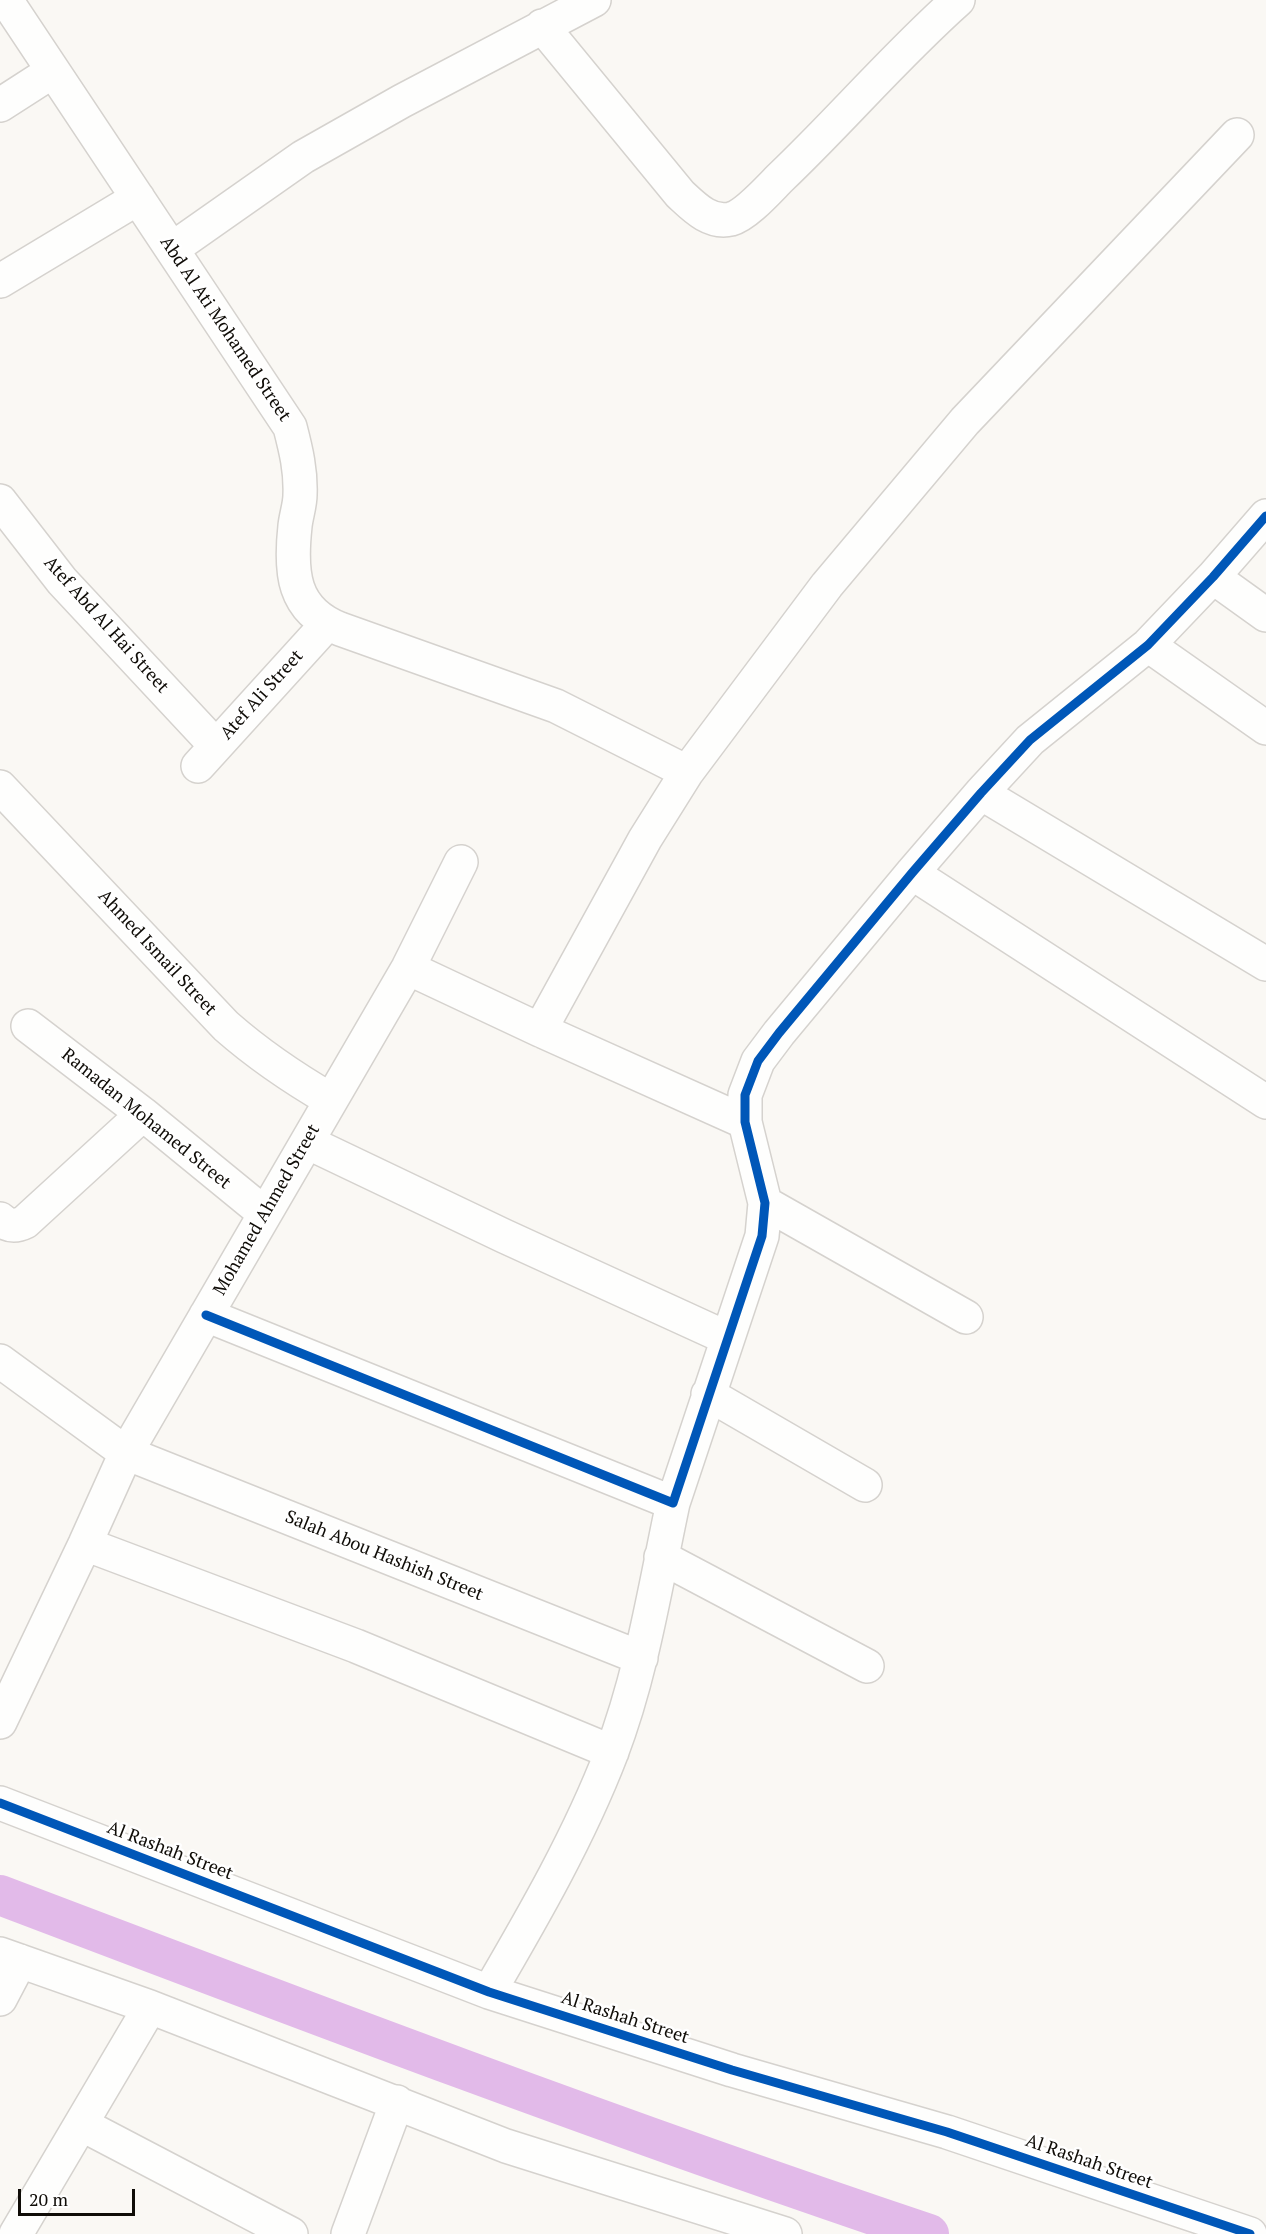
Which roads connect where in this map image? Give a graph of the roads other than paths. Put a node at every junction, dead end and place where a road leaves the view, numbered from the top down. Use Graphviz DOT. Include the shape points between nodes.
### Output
graph roads {
  1 [pos="6,0"];
  2 [pos="594,0"];
  3 [pos="958,0"];
  4 [pos="542,26"];
  5 [pos="53,71"];
  6 [pos="0,105"];
  7 [pos="1238,135"];
  8 [pos="138,198"];
  9 [pos="172,249"];
  10 [pos="0,281"];
  11 [pos="0,501"];
  12 [pos="1266,516"];
  13 [pos="1213,577"];
  14 [pos="1266,615"];
  15 [pos="327,624"];
  16 [pos="1148,645"];
  17 [pos="1266,728"];
  18 [pos="207,756"];
  19 [pos="687,772"];
  20 [pos="0,787"];
  21 [pos="981,793"];
  22 [pos="461,862"];
  23 [pos="912,873"];
  24 [pos="1266,964"];
  25 [pos="408,968"];
  26 [pos="28,1026"];
  27 [pos="540,1030"];
  28 [pos="331,1100"];
  29 [pos="1266,1102"];
  30 [pos="143,1114"];
  31 [pos="745,1122"];
  32 [pos="307,1142"];
  33 [pos="765,1203"];
  34 [pos="264,1213"];
  35 [pos="5,1229"];
  36 [pos="206,1315"];
  37 [pos="966,1317"];
  38 [pos="727,1338"];
  39 [pos="0,1361"];
  40 [pos="708,1394"];
  41 [pos="126,1453"];
  42 [pos="865,1485"];
  43 [pos="673,1503"];
  44 [pos="85,1544"];
  45 [pos="661,1557"];
  46 [pos="641,1658"];
  47 [pos="867,1666"];
  48 [pos="0,1722"];
  49 [pos="612,1752"];
  50 [pos="0,1803"];
  51 [pos="10,1958"];
  52 [pos="489,1992"];
  53 [pos="0,1999"];
  54 [pos="150,2007"];
  55 [pos="397,2102"];
  56 [pos="81,2124"];
  57 [pos="16,2234"];
  58 [pos="291,2234"];
  59 [pos="348,2234"];
  60 [pos="785,2234"];
  61 [pos="1250,2234"];
  1 -- 5 [label="street, Abd Al Ati Mohamed Street"];
  2 -- 4 [label="street"];
  3 -- 4 [label="street" via="802,157 732,219 714,220 680,194"];
  4 -- 9 [label="street" via="303,157"];
  5 -- 6 [label="street"];
  5 -- 8 [label="street, Abd Al Ati Mohamed Street"];
  7 -- 19 [label="street" via="965,421 827,585"];
  8 -- 9 [label="street, Abd Al Ati Mohamed Street"];
  8 -- 10 [label="street"];
  9 -- 15 [label="street, Abd Al Ati Mohamed Street" via="290,427 300,461 293,553 295,582 313,615"];
  11 -- 18 [label="street, Atef Abd Al Hai Street"];
  12 -- 13 [label="street"];
  13 -- 14 [label="street"];
  13 -- 16 [label="street"];
  15 -- 18 [label="street, Atef Ali Street"];
  15 -- 19 [label="street, Abd Al Ati Mohamed Street" via="556,706"];
  16 -- 17 [label="street"];
  16 -- 21 [label="street" via="1030,740"];
  19 -- 27 [label="street" via="645,839"];
  20 -- 28 [label="street, Ahmed Ismail Street" via="226,1026 294,1079"];
  21 -- 23 [label="street"];
  21 -- 24 [label="street"];
  22 -- 25 [label="street, Mohamed Ahmed Street"];
  23 -- 29 [label="street"];
  23 -- 31 [label="street" via="758,1061 745,1095"];
  25 -- 27 [label="street"];
  25 -- 28 [label="street, Mohamed Ahmed Street"];
  26 -- 30 [label="street, Ramadan Mohamed Street"];
  27 -- 31 [label="street"];
  28 -- 32 [label="street, Mohamed Ahmed Street"];
  30 -- 34 [label="street, Ramadan Mohamed Street"];
  30 -- 35 [label="street" via="25,1221"];
  31 -- 33 [label="street"];
  32 -- 34 [label="street, Mohamed Ahmed Street"];
  32 -- 38 [label="street"];
  33 -- 37 [label="street"];
  33 -- 38 [label="street" via="762,1236"];
  34 -- 36 [label="street, Mohamed Ahmed Street"];
  36 -- 41 [label="street, Mohamed Ahmed Street"];
  36 -- 43 [label="street"];
  38 -- 40 [label="street"];
  39 -- 41 [label="street, Salah Abou Hashish Street"];
  40 -- 42 [label="street"];
  40 -- 43 [label="street"];
  41 -- 44 [label="street, Mohamed Ahmed Street"];
  41 -- 46 [label="street, Salah Abou Hashish Street"];
  43 -- 45 [label="street"];
  44 -- 48 [label="street, Mohamed Ahmed Street"];
  44 -- 49 [label="street" via="356,1646"];
  45 -- 46 [label="street"];
  45 -- 47 [label="street"];
  46 -- 49 [label="street"];
  49 -- 52 [label="street" via="540,1905"];
  50 -- 52 [label="street, Al Rashah Street"];
  51 -- 53 [label="street"];
  51 -- 54 [label="street"];
  52 -- 61 [label="street, Al Rashah Street" via="732,2070 946,2132"];
  54 -- 55 [label="street"];
  54 -- 56 [label="street"];
  55 -- 59 [label="street"];
  55 -- 60 [label="street" via="506,2146"];
  56 -- 57 [label="street"];
  56 -- 58 [label="street"];
}
